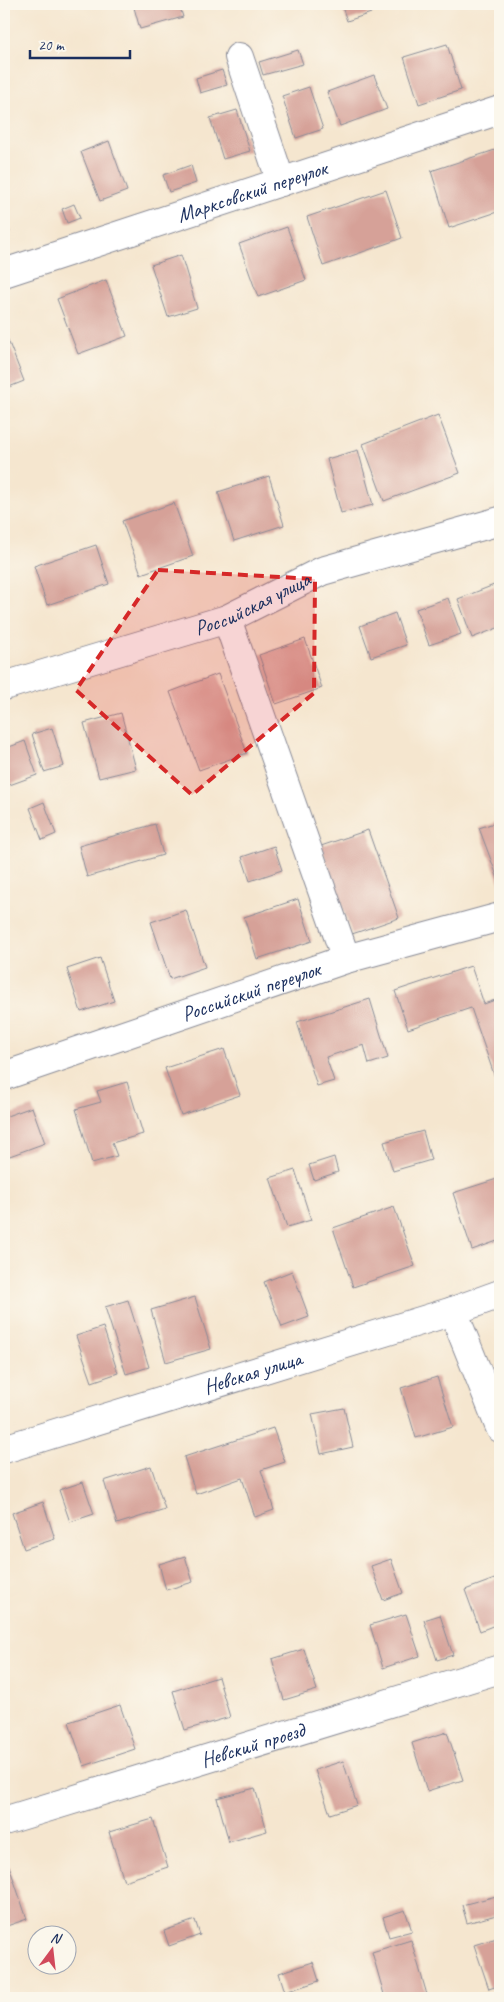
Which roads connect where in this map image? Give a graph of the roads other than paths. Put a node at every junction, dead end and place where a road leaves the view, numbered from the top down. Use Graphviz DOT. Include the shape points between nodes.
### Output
graph roads {
  1 [pos="239,57"];
  2 [pos="500,110"];
  3 [pos="282,182"];
  4 [pos="4,273"];
  5 [pos="500,521"];
  6 [pos="227,619"];
  7 [pos="4,686"];
  8 [pos="500,916"];
  9 [pos="346,959"];
  10 [pos="4,1076"];
  11 [pos="500,1294"];
  12 [pos="454,1310"];
  13 [pos="500,1428"];
  14 [pos="4,1449"];
  15 [pos="500,1668"];
  16 [pos="4,1821"];
  1 -- 3 [label="street"];
  2 -- 3 [label="street, Марксовский переулок"];
  3 -- 4 [label="street, Марксовский переулок"];
  5 -- 6 [label="street, Российская улица" via="322,571"];
  6 -- 7 [label="street, Российская улица"];
  6 -- 9 [label="street"];
  8 -- 9 [label="street, Российский переулок"];
  9 -- 10 [label="street, Российский переулок"];
  11 -- 12 [label="street, Невская улица"];
  12 -- 13 [label="street"];
  12 -- 14 [label="street, Невская улица"];
  15 -- 16 [label="street, Невский проезд"];
}
